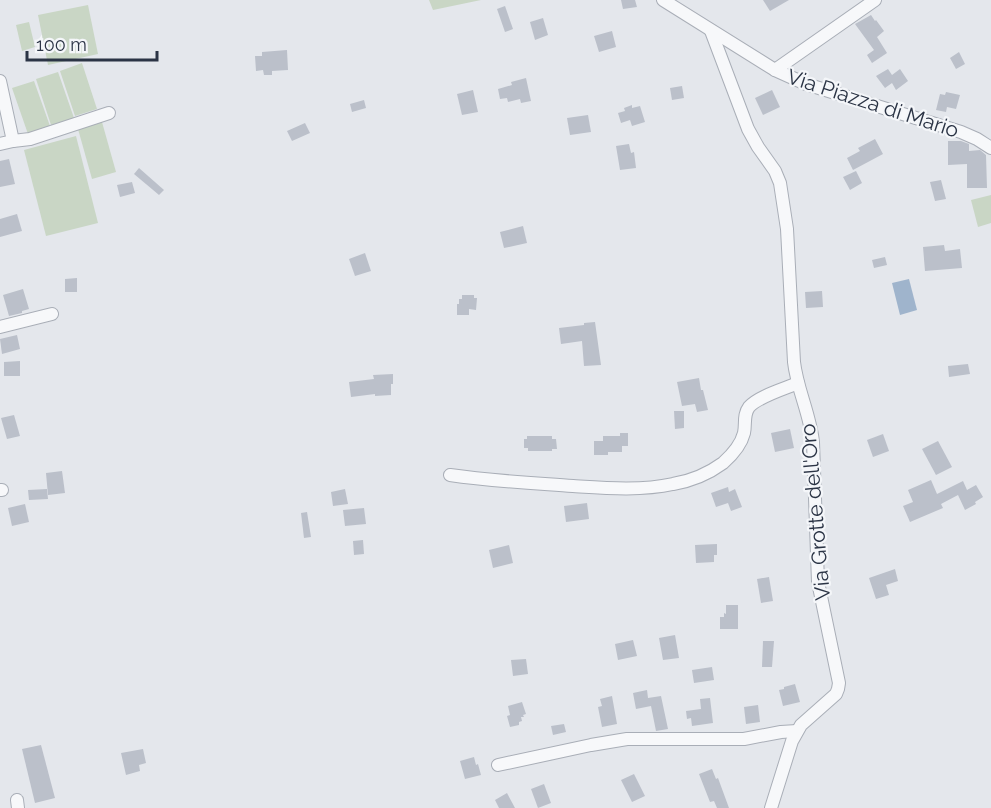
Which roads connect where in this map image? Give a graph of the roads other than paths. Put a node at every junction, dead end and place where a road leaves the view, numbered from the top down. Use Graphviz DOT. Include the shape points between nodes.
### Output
graph roads {
  1 [pos="663,0"];
  2 [pos="875,0"];
  3 [pos="711,31"];
  4 [pos="775,70"];
  5 [pos="0,81"];
  6 [pos="109,113"];
  7 [pos="6,142"];
  8 [pos="991,148"];
  9 [pos="52,314"];
  10 [pos="0,327"];
  11 [pos="798,383"];
  12 [pos="450,475"];
  13 [pos="797,731"];
  14 [pos="498,765"];
  15 [pos="771,808"];
  1 -- 3 [label="street, Via Piazza di Mario"];
  2 -- 4 [label="street"];
  3 -- 4 [label="street, Via Piazza di Mario"];
  3 -- 11 [label="street, Via Grotte dell'Oro" via="750,133 780,183 788,229 793,358"];
  4 -- 8 [label="street, Via Piazza di Mario" via="806,84 966,134"];
  5 -- 7 [label="street"];
  6 -- 7 [label="street" via="30,139"];
  9 -- 10 [label="street"];
  11 -- 12 [label="street" via="752,404 745,415 741,441 729,457 704,474 681,482 657,487 596,487"];
  11 -- 13 [label="street, Via Grotte dell'Oro" via="812,434 818,582 839,684 837,692"];
  13 -- 14 [label="street" via="744,739 627,739"];
  13 -- 15 [label="street, Via Grotte dell'Oro"];
}
